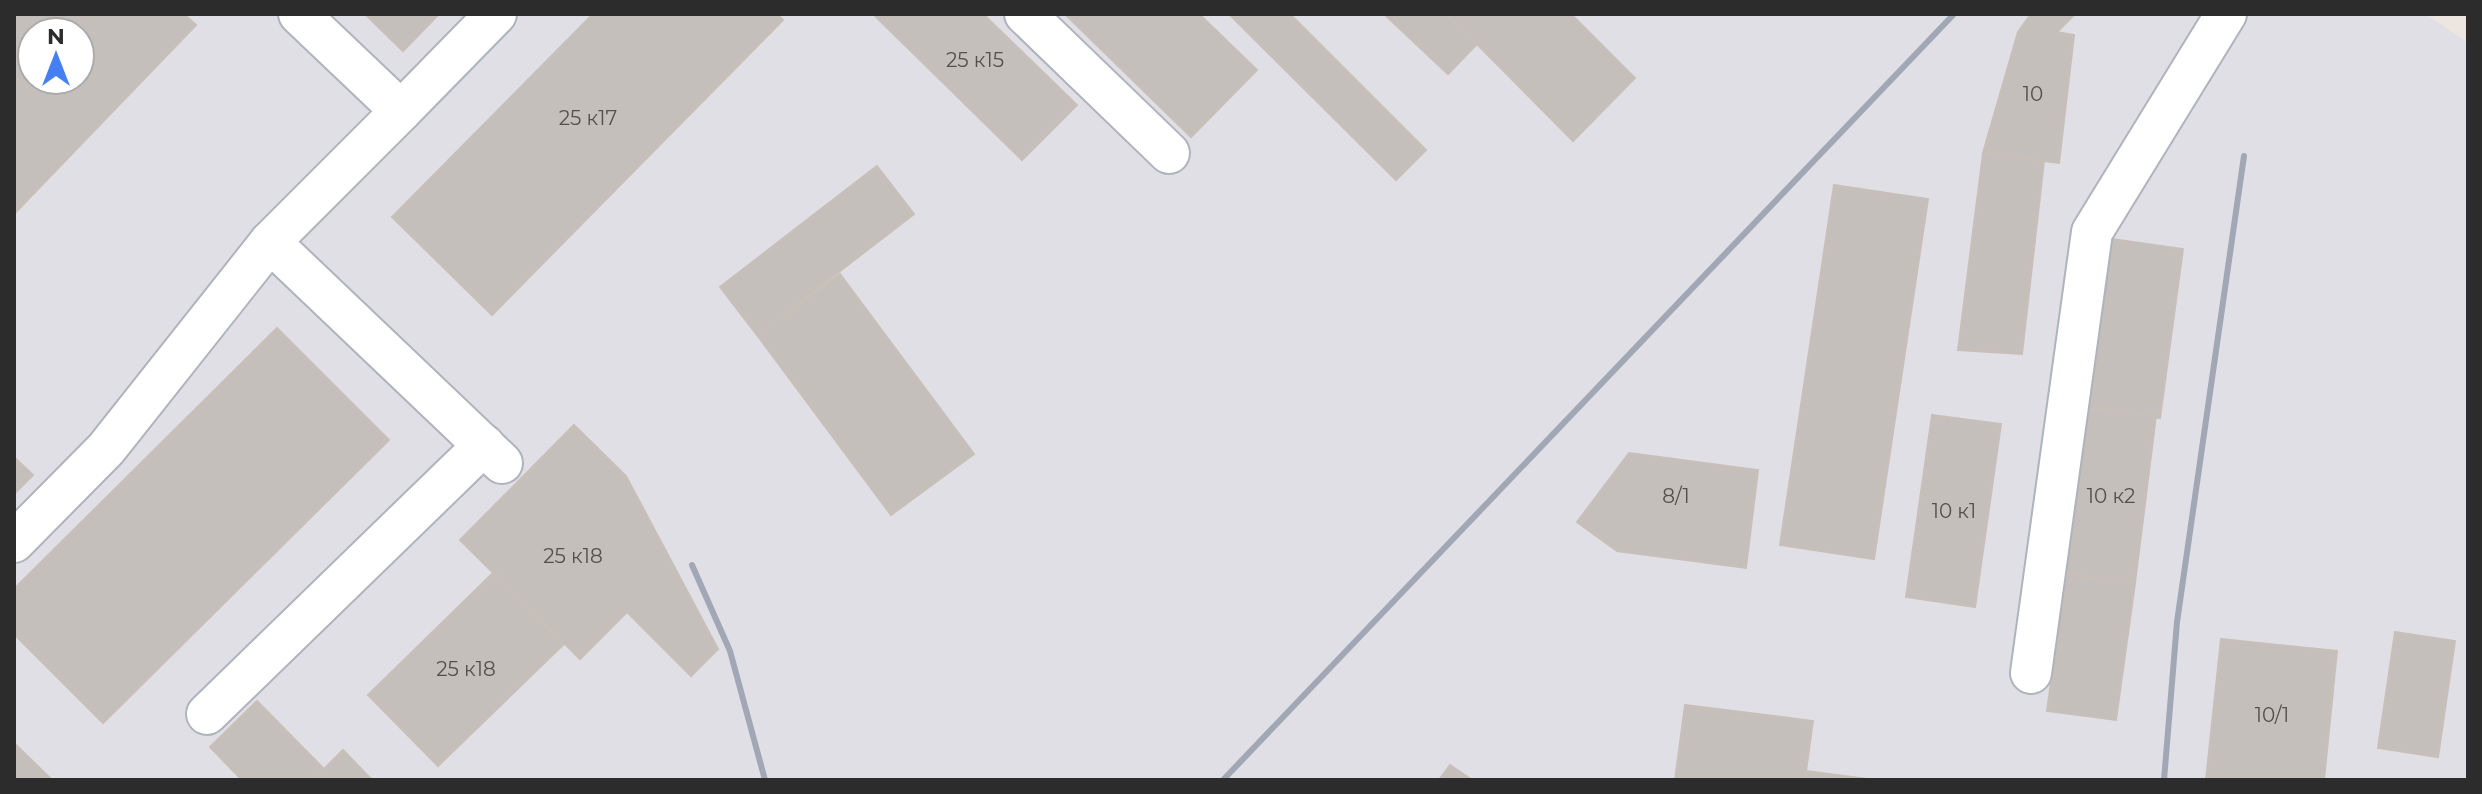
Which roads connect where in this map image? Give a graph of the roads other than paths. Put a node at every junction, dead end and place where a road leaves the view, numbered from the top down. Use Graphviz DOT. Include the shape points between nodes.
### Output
graph roads {
  1 [pos="299,14"];
  2 [pos="496,14"];
  3 [pos="1025,14"];
  4 [pos="2226,14"];
  5 [pos="401,111"];
  6 [pos="1169,153"];
  7 [pos="270,242"];
  8 [pos="14,542"];
  9 [pos="2031,673"];
  10 [pos="207,714"];
  1 -- 5 [label="lane"];
  2 -- 5 [label="lane"];
  3 -- 6 [label="lane"];
  4 -- 9 [label="lane" via="2092,232"];
  5 -- 7 [label="lane"];
  7 -- 8 [label="lane" via="106,449"];
  7 -- 10 [label="lane" via="493,454"];
}
